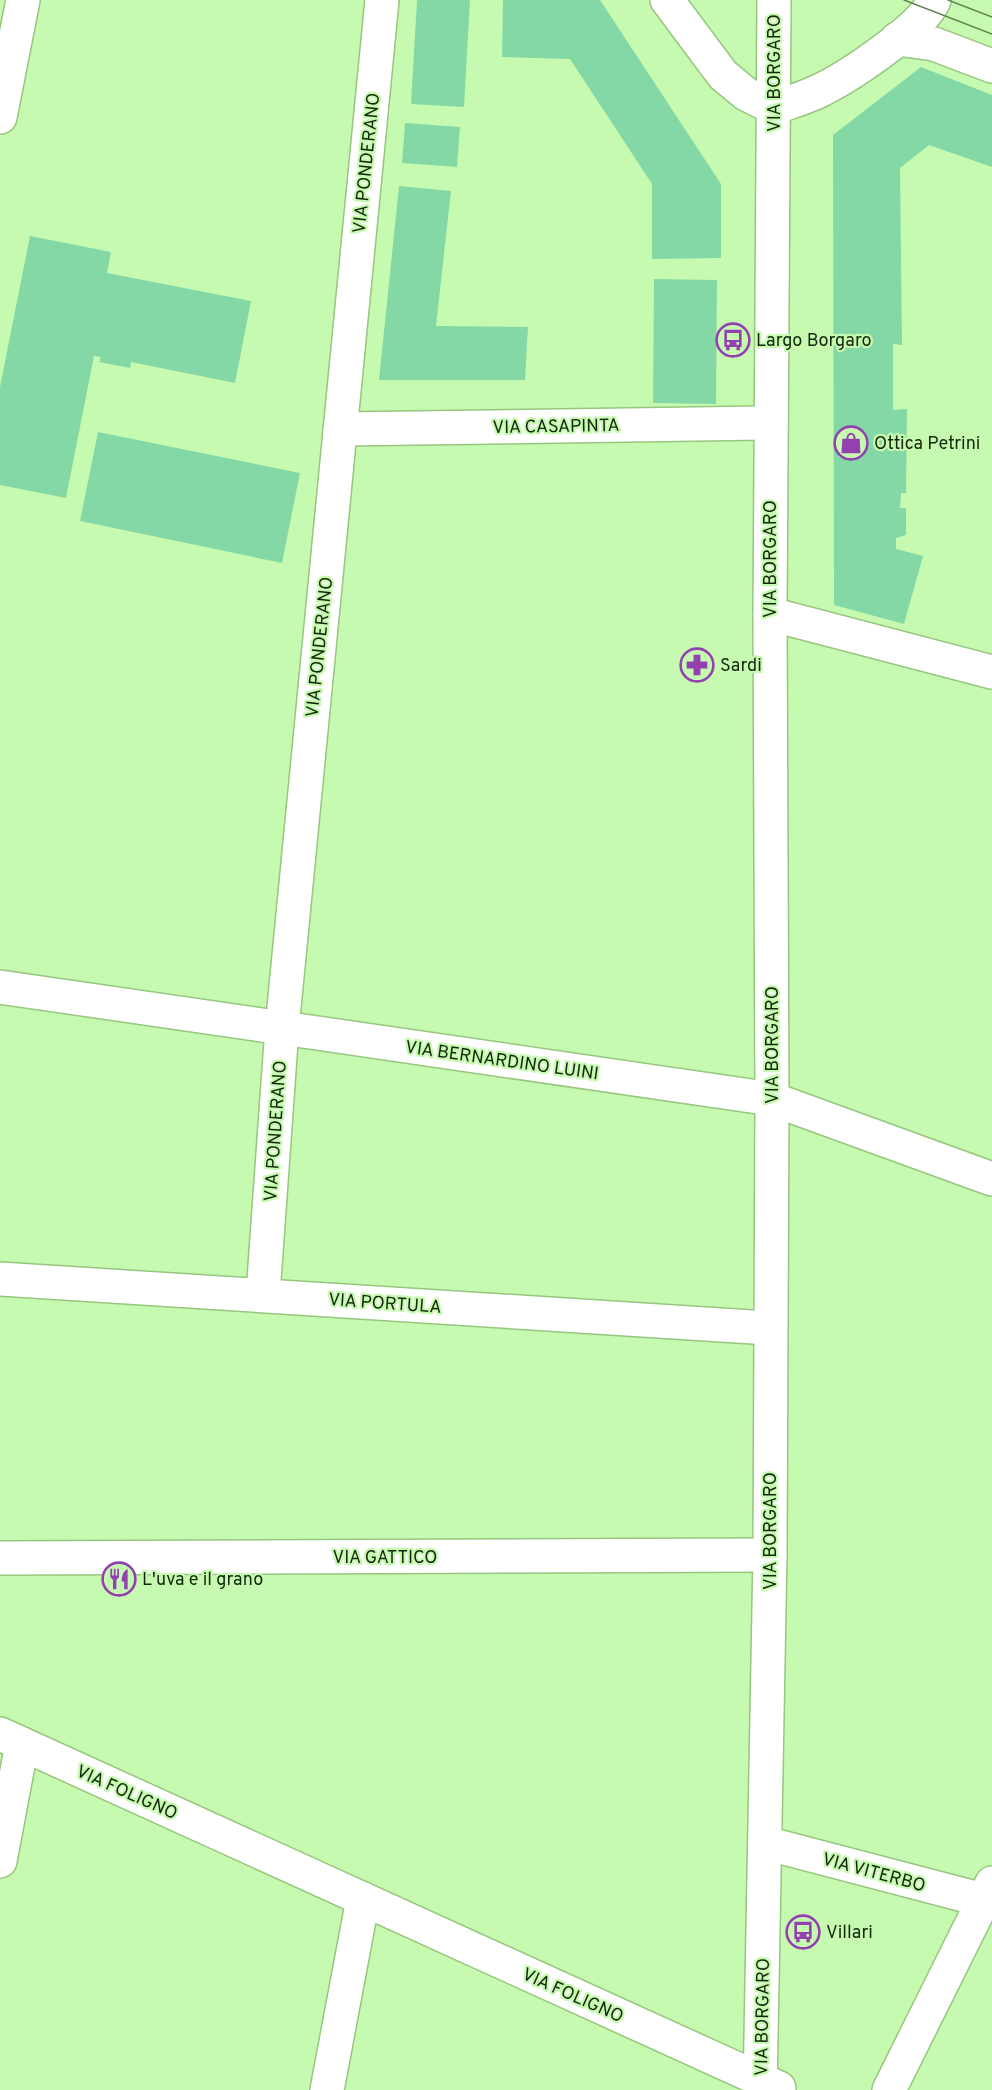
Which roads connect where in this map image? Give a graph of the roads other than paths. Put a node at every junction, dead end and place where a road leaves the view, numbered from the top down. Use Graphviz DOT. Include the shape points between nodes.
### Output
graph roads {
  1 [pos="23,0"];
  2 [pos="382,0"];
  3 [pos="667,0"];
  4 [pos="774,0"];
  5 [pos="934,0"];
  6 [pos="897,39"];
  7 [pos="992,66"];
  8 [pos="774,108"];
  9 [pos="0,117"];
  10 [pos="771,423"];
  11 [pos="340,429"];
  12 [pos="770,614"];
  13 [pos="992,672"];
  14 [pos="0,987"];
  15 [pos="282,1028"];
  16 [pos="772,1099"];
  17 [pos="992,1179"];
  18 [pos="0,1279"];
  19 [pos="263,1294"];
  20 [pos="769,1328"];
  21 [pos="770,1555"];
  22 [pos="0,1558"];
  23 [pos="11,1739"];
  24 [pos="765,1843"];
  25 [pos="0,1861"];
  26 [pos="988,1891"];
  27 [pos="363,1899"];
  28 [pos="763,2087"];
  29 [pos="327,2090"];
  30 [pos="889,2090"];
  1 -- 9 [label="street"];
  2 -- 11 [label="street, VIA PONDERANO"];
  3 -- 8 [label="street" via="723,75 746,94"];
  4 -- 8 [label="street, VIA BORGARO"];
  5 -- 6 [label="street" via="930,10"];
  6 -- 7 [label="street" via="934,44"];
  6 -- 8 [label="street" via="822,90"];
  8 -- 10 [label="street, VIA BORGARO"];
  10 -- 11 [label="street, VIA CASAPINTA"];
  10 -- 12 [label="street, VIA BORGARO"];
  11 -- 15 [label="street, VIA PONDERANO"];
  12 -- 13 [label="street"];
  12 -- 16 [label="street, VIA BORGARO"];
  14 -- 15 [label="street, VIA BERNARDINO LUINI"];
  15 -- 16 [label="street, VIA BERNARDINO LUINI"];
  15 -- 19 [label="street, VIA PONDERANO"];
  16 -- 17 [label="street, VIA BERNARDINO LUINI"];
  16 -- 20 [label="street, VIA BORGARO"];
  18 -- 19 [label="street, VIA PORTULA"];
  19 -- 20 [label="street, VIA PORTULA"];
  20 -- 21 [label="street, VIA BORGARO"];
  21 -- 22 [label="street, VIA GATTICO"];
  21 -- 24 [label="street, VIA BORGARO"];
  23 -- 25 [label="street, VIA FOLIGNO"];
  23 -- 27 [label="street, VIA FOLIGNO"];
  24 -- 26 [label="street, VIA VITERBO"];
  24 -- 28 [label="street, VIA BORGARO"];
  26 -- 30 [label="street, VIA VITERBO"];
  27 -- 28 [label="street, VIA FOLIGNO"];
  27 -- 29 [label="street"];
}
